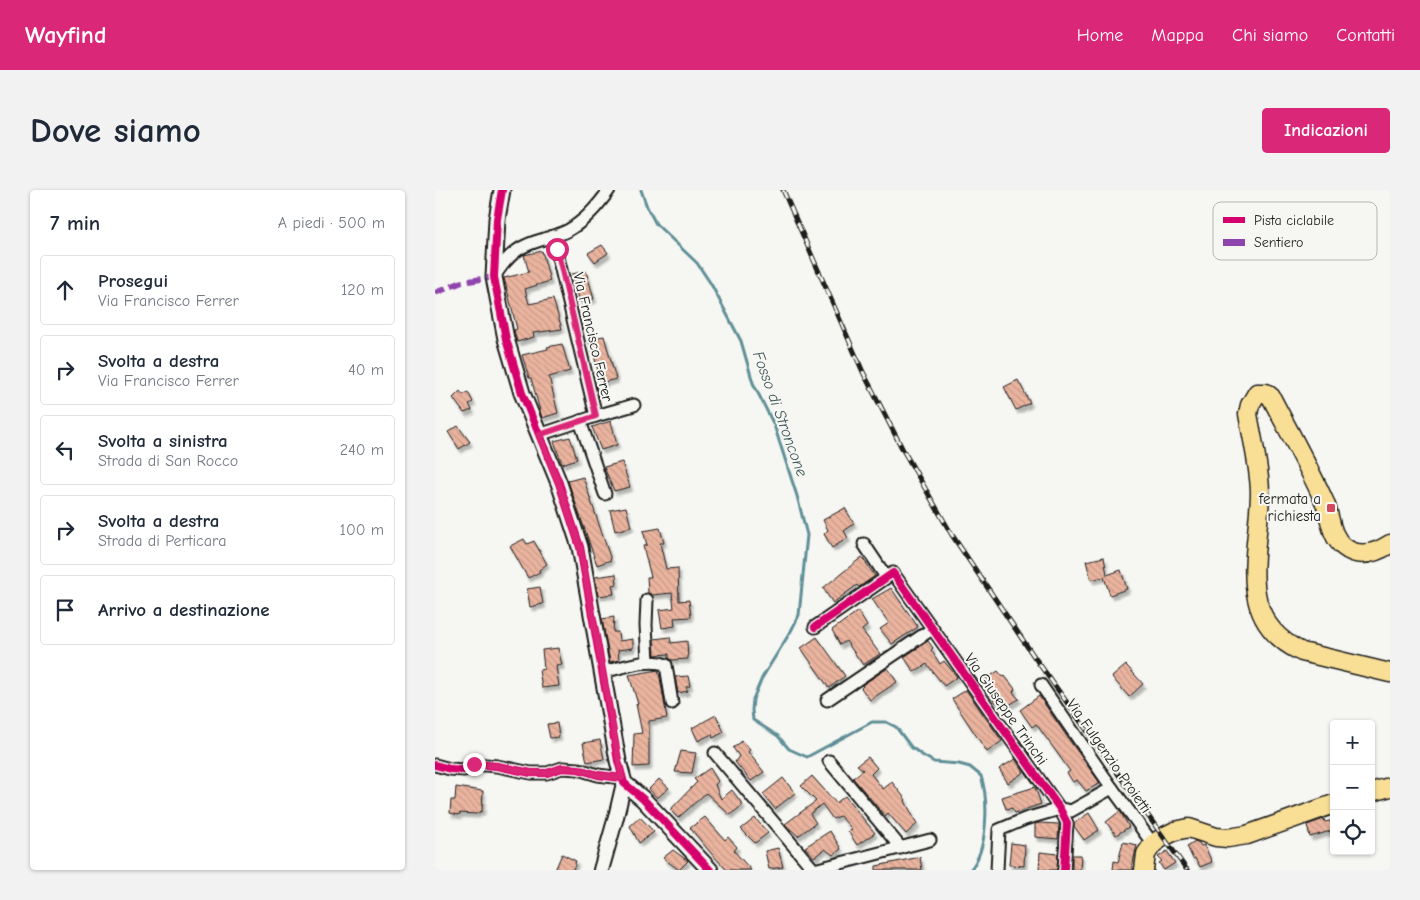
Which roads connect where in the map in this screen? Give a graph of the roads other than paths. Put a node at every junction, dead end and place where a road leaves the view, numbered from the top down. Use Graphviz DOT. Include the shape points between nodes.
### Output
graph roads {
  1 [pos="502,190"];
  2 [pos="609,190"];
  3 [pos="553,236"];
  4 [pos="494,277"];
  5 [pos="634,405"];
  6 [pos="596,416"];
  7 [pos="580,421"];
  8 [pos="539,435"];
  9 [pos="605,494"];
  10 [pos="864,544"];
  11 [pos="1390,544"];
  12 [pos="889,575"];
  13 [pos="647,600"];
  14 [pos="815,627"];
  15 [pos="932,629"];
  16 [pos="648,662"];
  17 [pos="603,672"];
  18 [pos="1390,673"];
  19 [pos="1041,685"];
  20 [pos="827,700"];
  21 [pos="673,703"];
  22 [pos="715,753"];
  23 [pos="829,761"];
  24 [pos="435,765"];
  25 [pos="623,781"];
  26 [pos="1390,787"];
  27 [pos="1111,788"];
  28 [pos="1375,791"];
  29 [pos="1330,805"];
  30 [pos="1060,809"];
  31 [pos="930,840"];
  32 [pos="1153,844"];
  33 [pos="901,848"];
  34 [pos="601,870"];
  35 [pos="709,870"];
  36 [pos="814,870"];
  37 [pos="997,870"];
  38 [pos="1064,870"];
  39 [pos="1144,870"];
  1 -- 4 [label="main road"];
  2 -- 3 [label="street" via="586,218"];
  3 -- 4 [label="street" via="527,245 507,258"];
  3 -- 6 [label="street, Via Francisco Ferrer"];
  4 -- 8 [label="main road" via="506,339"];
  5 -- 6 [label="street, Via Francisco Ferrer"];
  6 -- 7 [label="street, Via Francisco Ferrer"];
  7 -- 8 [label="street, Via Francisco Ferrer"];
  7 -- 9 [label="street"];
  8 -- 17 [label="main road" via="580,547"];
  10 -- 12 [label="street, Via Giuseppe Trinchi"];
  11 -- 18 [label="main road" via="1377,552 1360,554 1340,543 1334,535 1326,506 1271,397 1257,393 1249,414 1260,490 1254,584 1265,620 1276,636 1302,652"];
  12 -- 14 [label="street"];
  12 -- 15 [label="street, Via Giuseppe Trinchi"];
  13 -- 16 [label="street"];
  15 -- 20 [label="street"];
  15 -- 30 [label="street, Via Giuseppe Trinchi"];
  16 -- 17 [label="street"];
  16 -- 21 [label="street" via="666,665"];
  17 -- 25 [label="main road"];
  19 -- 27 [label="street, Via Fulgenzio Proietti"];
  22 -- 36 [label="street"];
  23 -- 33 [label="street"];
  24 -- 25 [label="street" via="464,770 474,764 531,773 578,769"];
  25 -- 34 [label="street"];
  25 -- 35 [label="main road"];
  26 -- 28 [label="main road"];
  27 -- 30 [label="street" via="1071,811"];
  27 -- 32 [label="street, Via Fulgenzio Proietti"];
  29 -- 32 [label="main road" via="1247,835 1222,838 1189,828 1175,830"];
  30 -- 37 [label="street" via="999,830"];
  30 -- 38 [label="street, Via Giuseppe Trinchi" via="1067,823"];
  31 -- 33 [label="street"];
  32 -- 39 [label="main road" via="1146,854"];
  33 -- 36 [label="street"];
}
